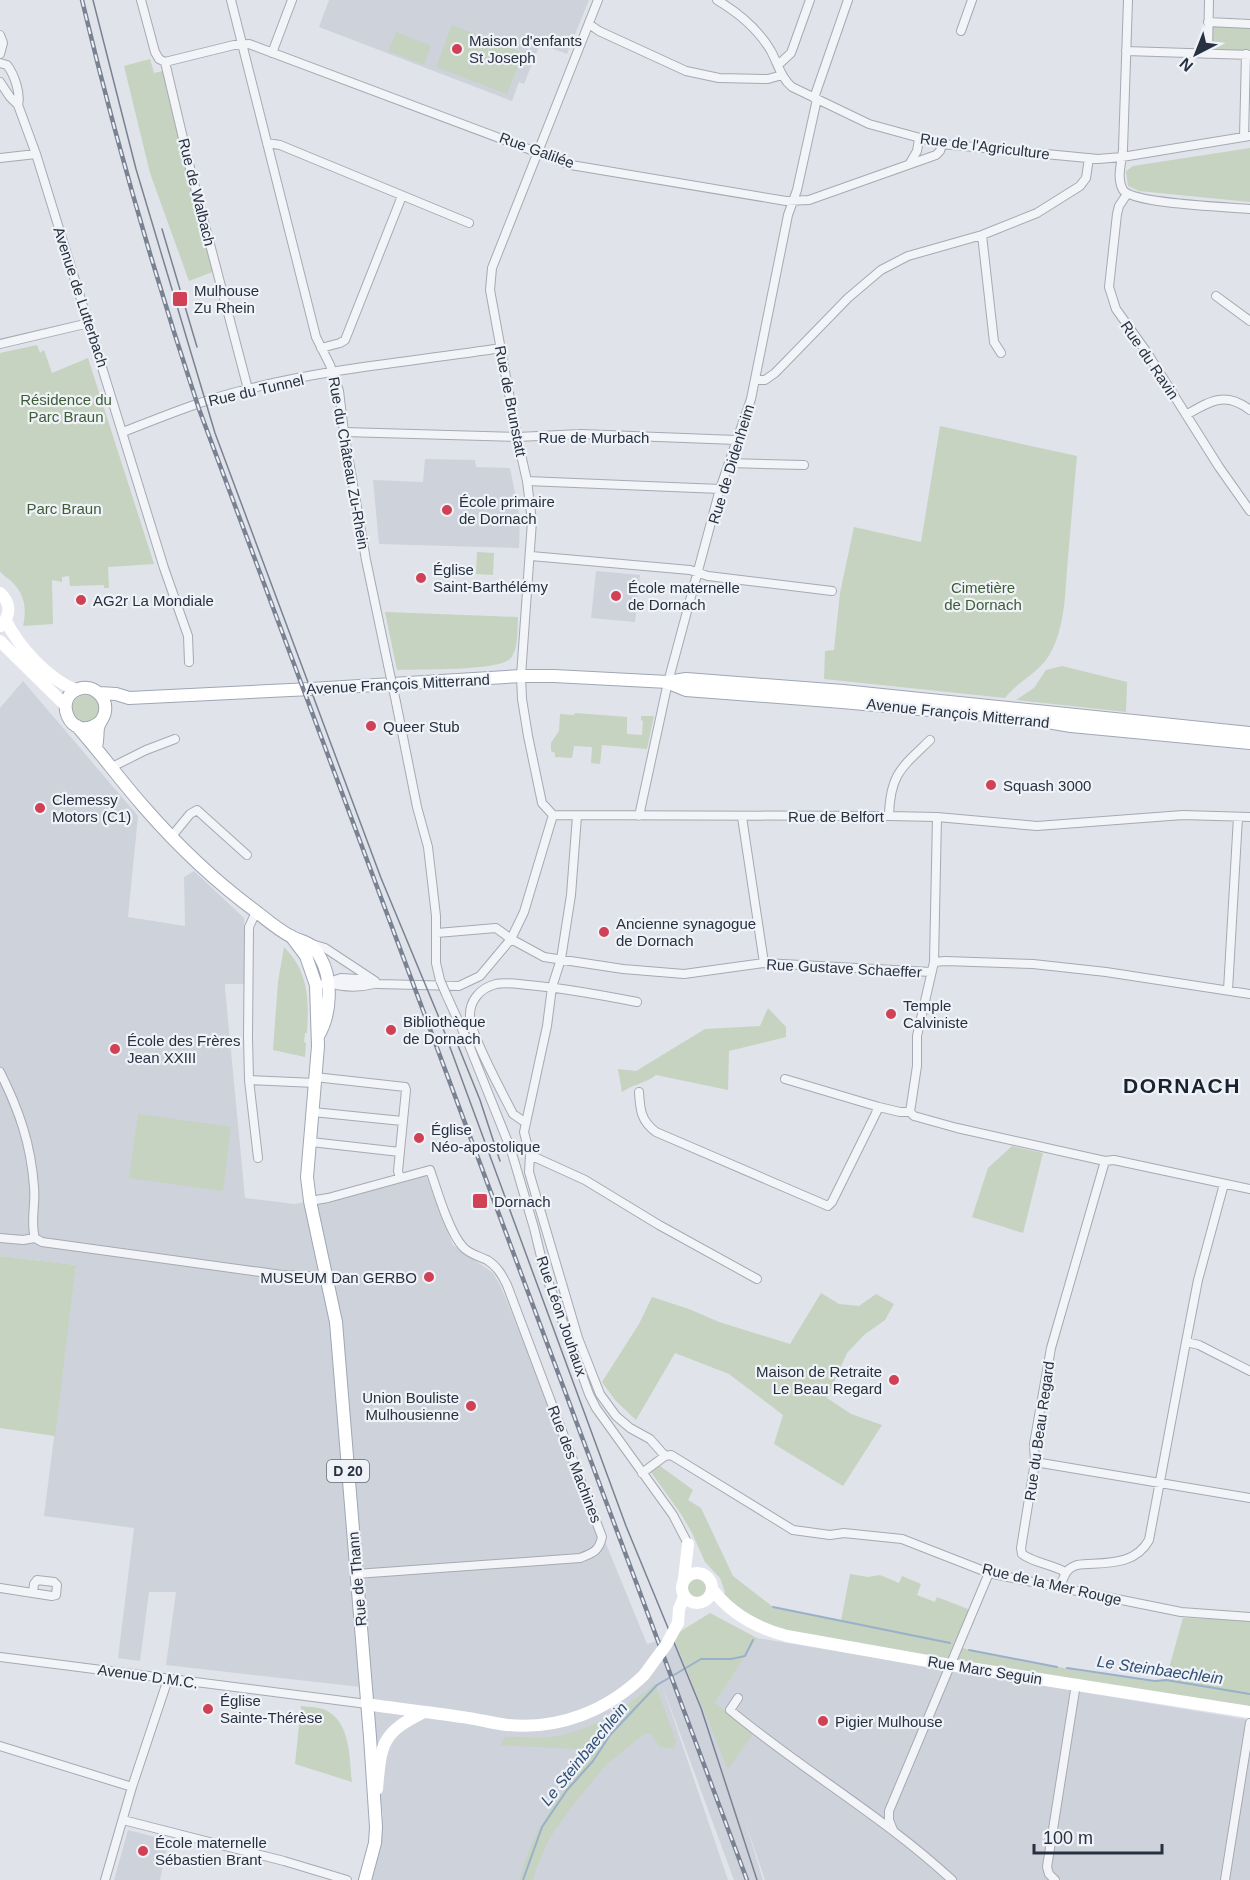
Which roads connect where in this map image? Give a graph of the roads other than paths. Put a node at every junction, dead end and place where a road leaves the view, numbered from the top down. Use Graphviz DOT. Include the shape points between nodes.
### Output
graph roads {
  1 [pos="141,0"];
  2 [pos="231,0"];
  3 [pos="292,0"];
  4 [pos="598,0"];
  5 [pos="717,0"];
  6 [pos="810,0"];
  7 [pos="848,0"];
  8 [pos="960,0"];
  9 [pos="1128,0"];
  10 [pos="1209,0"];
  11 [pos="971,2"];
  12 [pos="1208,22"];
  13 [pos="589,24"];
  14 [pos="1250,24"];
  15 [pos="961,31"];
  16 [pos="0,34"];
  17 [pos="242,45"];
  18 [pos="1126,51"];
  19 [pos="272,53"];
  20 [pos="0,54"];
  21 [pos="1208,54"];
  22 [pos="1248,55"];
  23 [pos="165,62"];
  24 [pos="0,63"];
  25 [pos="778,65"];
  26 [pos="782,75"];
  27 [pos="0,82"];
  28 [pos="815,98"];
  29 [pos="18,105"];
  30 [pos="1247,136"];
  31 [pos="919,139"];
  32 [pos="267,143"];
  33 [pos="942,144"];
  34 [pos="537,151"];
  35 [pos="36,154"];
  36 [pos="1122,157"];
  37 [pos="0,158"];
  38 [pos="1089,158"];
  39 [pos="910,163"];
  40 [pos="1125,191"];
  41 [pos="402,196"];
  42 [pos="794,202"];
  43 [pos="1250,209"];
  44 [pos="469,223"];
  45 [pos="982,235"];
  46 [pos="1216,297"];
  47 [pos="1250,321"];
  48 [pos="89,323"];
  49 [pos="0,344"];
  50 [pos="321,348"];
  51 [pos="501,348"];
  52 [pos="1001,353"];
  53 [pos="333,372"];
  54 [pos="755,381"];
  55 [pos="248,388"];
  56 [pos="1250,410"];
  57 [pos="1186,415"];
  58 [pos="123,432"];
  59 [pos="344,432"];
  60 [pos="517,437"];
  61 [pos="736,440"];
  62 [pos="729,463"];
  63 [pos="804,465"];
  64 [pos="527,481"];
  65 [pos="720,489"];
  66 [pos="1250,511"];
  67 [pos="531,556"];
  68 [pos="699,573"];
  69 [pos="832,591"];
  70 [pos="0,593"];
  71 [pos="3,624"];
  72 [pos="0,641"];
  73 [pos="189,662"];
  74 [pos="522,676"];
  75 [pos="668,682"];
  76 [pos="76,690"];
  77 [pos="99,693"];
  78 [pos="129,698"];
  79 [pos="65,705"];
  80 [pos="103,716"];
  81 [pos="77,726"];
  82 [pos="1250,733"];
  83 [pos="175,740"];
  84 [pos="930,740"];
  85 [pos="1250,743"];
  86 [pos="96,747"];
  87 [pos="112,767"];
  88 [pos="553,815"];
  89 [pos="577,816"];
  90 [pos="639,816"];
  91 [pos="889,816"];
  92 [pos="1238,816"];
  93 [pos="742,817"];
  94 [pos="937,817"];
  95 [pos="1250,817"];
  96 [pos="172,836"];
  97 [pos="247,855"];
  98 [pos="256,912"];
  99 [pos="437,933"];
  100 [pos="291,936"];
  101 [pos="511,939"];
  102 [pos="309,942"];
  103 [pos="561,959"];
  104 [pos="934,962"];
  105 [pos="764,963"];
  106 [pos="931,972"];
  107 [pos="322,984"];
  108 [pos="378,984"];
  109 [pos="552,987"];
  110 [pos="1228,990"];
  111 [pos="1250,994"];
  112 [pos="637,1002"];
  113 [pos="0,1072"];
  114 [pos="785,1079"];
  115 [pos="249,1080"];
  116 [pos="315,1080"];
  117 [pos="639,1092"];
  118 [pos="879,1107"];
  119 [pos="313,1112"];
  120 [pos="910,1112"];
  121 [pos="402,1121"];
  122 [pos="526,1123"];
  123 [pos="311,1142"];
  124 [pos="400,1152"];
  125 [pos="530,1155"];
  126 [pos="258,1158"];
  127 [pos="1105,1161"];
  128 [pos="400,1178"];
  129 [pos="1224,1184"];
  130 [pos="1250,1189"];
  131 [pos="310,1201"];
  132 [pos="0,1238"];
  133 [pos="35,1238"];
  134 [pos="327,1277"];
  135 [pos="758,1279"];
  136 [pos="1186,1342"];
  137 [pos="1250,1371"];
  138 [pos="665,1456"];
  139 [pos="1035,1462"];
  140 [pos="642,1473"];
  141 [pos="1161,1482"];
  142 [pos="1250,1498"];
  143 [pos="688,1544"];
  144 [pos="1065,1572"];
  145 [pos="989,1573"];
  146 [pos="356,1574"];
  147 [pos="702,1574"];
  148 [pos="684,1579"];
  149 [pos="0,1588"];
  150 [pos="1060,1588"];
  151 [pos="712,1589"];
  152 [pos="33,1593"];
  153 [pos="684,1597"];
  154 [pos="699,1604"];
  155 [pos="726,1606"];
  156 [pos="1250,1617"];
  157 [pos="678,1623"];
  158 [pos="0,1657"];
  159 [pos="950,1665"];
  160 [pos="168,1679"];
  161 [pos="1076,1684"];
  162 [pos="738,1698"];
  163 [pos="367,1704"];
  164 [pos="1250,1712"];
  165 [pos="424,1713"];
  166 [pos="1250,1723"];
  167 [pos="0,1746"];
  168 [pos="132,1787"];
  169 [pos="376,1811"];
  170 [pos="889,1811"];
  171 [pos="870,1814"];
  172 [pos="123,1820"];
  173 [pos="893,1831"];
  174 [pos="105,1880"];
  175 [pos="346,1880"];
  176 [pos="365,1880"];
  177 [pos="952,1880"];
  178 [pos="1055,1880"];
  179 [pos="1225,1880"];
  1 -- 23 [label="street, Rue de Walbach" via="155,54"];
  2 -- 17 [label="street, Rue du Château Zu-Rhein"];
  3 -- 19 [label="street"];
  4 -- 13 [label="street, Rue de Brunstatt"];
  5 -- 25 [label="street" via="746,20"];
  6 -- 25 [label="street" via="791,53"];
  7 -- 28 [label="street, Rue de Didenheim"];
  8 -- 11 [label="street"];
  9 -- 18 [label="street"];
  10 -- 12 [label="street"];
  11 -- 15 [label="street"];
  12 -- 14 [label="street"];
  12 -- 21 [label="street"];
  13 -- 26 [label="street" via="686,71 719,78 768,79"];
  13 -- 34 [label="street, Rue de Brunstatt"];
  16 -- 20 [label="street"];
  17 -- 19 [label="street, Rue Galilée"];
  17 -- 23 [label="street"];
  17 -- 32 [label="street, Rue du Château Zu-Rhein"];
  18 -- 21 [label="street"];
  18 -- 36 [label="street"];
  19 -- 34 [label="street, Rue Galilée"];
  21 -- 22 [label="street"];
  22 -- 30 [label="street"];
  23 -- 55 [label="street, Rue de Walbach"];
  24 -- 29 [label="street, Avenue de Lutterbach" via="10,69 20,97"];
  25 -- 26 [label="street"];
  26 -- 28 [label="street, Rue de l'Agriculture" via="790,85"];
  27 -- 29 [label="street, Avenue de Lutterbach"];
  28 -- 31 [label="street, Rue de l'Agriculture" via="870,124"];
  28 -- 42 [label="street, Rue de Didenheim"];
  29 -- 35 [label="street, Avenue de Lutterbach"];
  30 -- 36 [label="street, Rue de l'Agriculture"];
  31 -- 33 [label="street, Rue de l'Agriculture"];
  31 -- 39 [label="street"];
  32 -- 41 [label="street"];
  32 -- 50 [label="street, Rue du Château Zu-Rhein"];
  33 -- 38 [label="street, Rue de l'Agriculture"];
  33 -- 39 [label="street, Rue Galilée" via="936,155"];
  34 -- 42 [label="street, Rue Galilée" via="572,165"];
  34 -- 51 [label="street, Rue de Brunstatt" via="492,268 490,290"];
  35 -- 37 [label="street"];
  35 -- 48 [label="street, Avenue de Lutterbach"];
  36 -- 38 [label="street, Rue de l'Agriculture"];
  36 -- 40 [label="street" via="1120,172"];
  38 -- 45 [label="street" via="1086,178 1072,192 1037,213"];
  39 -- 42 [label="street, Rue Galilée"];
  40 -- 43 [label="street" via="1146,200"];
  40 -- 57 [label="street, Rue du Ravin" via="1117,214 1109,287 1116,309"];
  41 -- 44 [label="street"];
  41 -- 50 [label="street" via="347,336 343,342"];
  42 -- 54 [label="street, Rue de Didenheim" via="788,215"];
  45 -- 52 [label="street" via="994,342"];
  45 -- 54 [label="street" via="925,250 881,270 775,373"];
  46 -- 47 [label="street"];
  48 -- 49 [label="street"];
  48 -- 58 [label="street, Avenue de Lutterbach"];
  50 -- 53 [label="street, Rue du Château Zu-Rhein"];
  51 -- 53 [label="street, Rue du Tunnel"];
  51 -- 60 [label="street, Rue de Brunstatt"];
  53 -- 55 [label="street, Rue du Tunnel"];
  53 -- 59 [label="street, Rue du Château Zu-Rhein"];
  54 -- 61 [label="street, Rue de Didenheim"];
  55 -- 58 [label="street, Rue du Tunnel"];
  56 -- 57 [label="street" via="1241,403 1219,398"];
  57 -- 66 [label="street, Rue du Ravin"];
  58 -- 73 [label="street, Avenue de Lutterbach" via="188,636"];
  59 -- 60 [label="street, Rue de Murbach"];
  59 -- 99 [label="street, Rue du Château Zu-Rhein, bridge" via="366,560 428,847"];
  60 -- 61 [label="street, Rue de Murbach" via="581,434"];
  60 -- 64 [label="street, Rue de Brunstatt"];
  61 -- 62 [label="street, Rue de Didenheim"];
  62 -- 63 [label="street"];
  62 -- 65 [label="street, Rue de Didenheim"];
  64 -- 65 [label="street"];
  64 -- 67 [label="street, Rue de Brunstatt"];
  65 -- 68 [label="street, Rue de Didenheim"];
  67 -- 68 [label="street"];
  67 -- 74 [label="street, Rue de Brunstatt"];
  68 -- 69 [label="street"];
  68 -- 75 [label="street, Rue de Didenheim"];
  70 -- 71 [label="main road" via="9,608"];
  71 -- 76 [label="main road" via="56,680"];
  72 -- 79 [label="main road"];
  74 -- 75 [label="main road, Avenue François Mitterrand"];
  74 -- 78 [label="main road, Avenue François Mitterrand"];
  74 -- 88 [label="street, Rue de Brunstatt" via="522,699 542,803"];
  75 -- 82 [label="main road, Avenue François Mitterrand" via="686,679 843,691"];
  75 -- 85 [label="main road, Avenue François Mitterrand" via="686,690 1030,719"];
  75 -- 90 [label="street, Rue de Didenheim"];
  76 -- 77 [label="main road" via="88,688"];
  76 -- 79 [label="main road"];
  77 -- 78 [label="main road, Avenue François Mitterrand"];
  77 -- 80 [label="main road" via="103,698"];
  78 -- 80 [label="main road, Avenue François Mitterrand"];
  79 -- 81 [label="main road" via="68,718"];
  80 -- 81 [label="main road" via="90,728"];
  80 -- 86 [label="main road"];
  81 -- 86 [label="main road"];
  83 -- 87 [label="street"];
  84 -- 91 [label="street" via="894,780"];
  86 -- 87 [label="main road"];
  87 -- 96 [label="main road"];
  88 -- 89 [label="street, Rue de Belfort"];
  88 -- 101 [label="street" via="524,912"];
  89 -- 90 [label="street, Rue de Belfort"];
  89 -- 103 [label="street, Rue de la Mer Rouge"];
  90 -- 93 [label="street, Rue de Belfort"];
  91 -- 93 [label="street, Rue de Belfort"];
  91 -- 94 [label="street, Rue de Belfort"];
  92 -- 94 [label="street, Rue de Belfort" via="1183,815 1037,826"];
  92 -- 95 [label="street, Rue de Belfort"];
  92 -- 110 [label="street"];
  93 -- 105 [label="street"];
  94 -- 104 [label="street"];
  96 -- 97 [label="street" via="197,810"];
  96 -- 98 [label="main road"];
  98 -- 100 [label="main road"];
  98 -- 115 [label="street" via="249,927"];
  99 -- 101 [label="street" via="496,928"];
  99 -- 140 [label="street, Rue Léon Jouhaux, bridge" via="440,981 505,1132 545,1273 589,1394"];
  100 -- 102 [label="main road"];
  100 -- 107 [label="main road"];
  101 -- 103 [label="street, Rue Gustave Schaeffer" via="544,957"];
  101 -- 108 [label="street" via="488,968 467,983"];
  102 -- 107 [label="main road" via="326,969"];
  102 -- 108 [label="street" via="325,948"];
  103 -- 105 [label="street, Rue Gustave Schaeffer" via="684,974"];
  103 -- 109 [label="street, Rue de la Mer Rouge"];
  104 -- 106 [label="street"];
  104 -- 110 [label="street" via="1033,964"];
  105 -- 106 [label="street, Rue Gustave Schaeffer"];
  106 -- 120 [label="street" via="917,1036"];
  107 -- 108 [label="street" via="341,978"];
  107 -- 116 [label="main road, Rue de Thann / D 20" via="316,1023"];
  109 -- 112 [label="street"];
  109 -- 122 [label="street, Rue de la Mer Rouge"];
  109 -- 122 [label="street" via="497,984 480,992 470,1010 472,1027 508,1104 515,1117"];
  110 -- 111 [label="street"];
  113 -- 133 [label="street" via="24,1124 33,1173"];
  114 -- 118 [label="street"];
  115 -- 116 [label="street"];
  115 -- 126 [label="street"];
  116 -- 119 [label="main road, Rue de Thann / D 20"];
  116 -- 121 [label="street" via="405,1087"];
  117 -- 118 [label="street" via="641,1114 656,1132 828,1206"];
  118 -- 120 [label="street"];
  119 -- 121 [label="street"];
  119 -- 123 [label="main road, Rue de Thann / D 20"];
  120 -- 127 [label="street" via="957,1128"];
  121 -- 124 [label="street"];
  122 -- 125 [label="street, Rue de la Mer Rouge" via="524,1132"];
  123 -- 124 [label="street"];
  123 -- 131 [label="main road, Rue de Thann / D 20"];
  124 -- 128 [label="street"];
  125 -- 135 [label="street" via="585,1180"];
  125 -- 138 [label="street, Rue de la Mer Rouge" via="529,1172 543,1223 598,1390 616,1416 650,1439"];
  127 -- 129 [label="street"];
  127 -- 139 [label="street, Rue du Beau Regard" via="1051,1348 1034,1444"];
  128 -- 131 [label="street"];
  128 -- 146 [label="street, Rue des Machines" via="430,1170 461,1246 491,1263 501,1274 602,1537 599,1548 580,1558"];
  129 -- 130 [label="street"];
  129 -- 136 [label="street"];
  131 -- 134 [label="main road, Rue de Thann / D 20"];
  132 -- 133 [label="street"];
  133 -- 134 [label="street" via="116,1253 282,1275"];
  134 -- 146 [label="main road, Rue de Thann / D 20" via="336,1322"];
  136 -- 137 [label="street"];
  136 -- 141 [label="street"];
  138 -- 140 [label="street"];
  138 -- 145 [label="street, Rue de la Mer Rouge" via="680,1460 793,1530 902,1539"];
  139 -- 141 [label="street"];
  139 -- 144 [label="street, Rue du Beau Regard" via="1022,1554"];
  140 -- 143 [label="street, Rue Léon Jouhaux" via="673,1515"];
  141 -- 142 [label="street"];
  141 -- 144 [label="street" via="1144,1550 1125,1561 1077,1564"];
  143 -- 147 [label="main road, Rue Léon Jouhaux"];
  143 -- 148 [label="main road"];
  144 -- 150 [label="street"];
  145 -- 150 [label="street, Rue de la Mer Rouge"];
  145 -- 159 [label="street"];
  146 -- 163 [label="main road, Rue de Thann / D 20"];
  147 -- 148 [label="main road"];
  147 -- 151 [label="main road"];
  148 -- 153 [label="main road"];
  149 -- 152 [label="street"];
  150 -- 156 [label="street, Rue de la Mer Rouge" via="1181,1612"];
  151 -- 154 [label="main road" via="709,1598"];
  151 -- 155 [label="main road, Rue Marc Seguin"];
  153 -- 154 [label="main road"];
  153 -- 157 [label="main road"];
  154 -- 155 [label="main road, Rue Marc Seguin"];
  154 -- 157 [label="main road"];
  155 -- 159 [label="main road, Rue Marc Seguin" via="763,1628 787,1636"];
  157 -- 165 [label="main road, bridge" via="644,1675 627,1691 579,1717 534,1726"];
  158 -- 160 [label="street, Avenue D.M.C."];
  159 -- 161 [label="main road, Rue Marc Seguin"];
  159 -- 170 [label="street"];
  160 -- 163 [label="street, Avenue D.M.C."];
  160 -- 168 [label="street"];
  161 -- 164 [label="main road, Rue Marc Seguin"];
  161 -- 178 [label="street" via="1047,1867"];
  162 -- 171 [label="street" via="730,1710"];
  163 -- 165 [label="main road"];
  163 -- 169 [label="main road, Rue de Thann / D 20"];
  165 -- 169 [label="main road" via="401,1723 387,1739 380,1758"];
  166 -- 179 [label="street"];
  167 -- 168 [label="street"];
  168 -- 172 [label="street"];
  169 -- 176 [label="main road, Rue de Thann / D 20" via="375,1843"];
  170 -- 171 [label="street"];
  170 -- 173 [label="street"];
  171 -- 173 [label="street"];
  172 -- 174 [label="street"];
  172 -- 175 [label="street"];
  173 -- 177 [label="street"];
}
